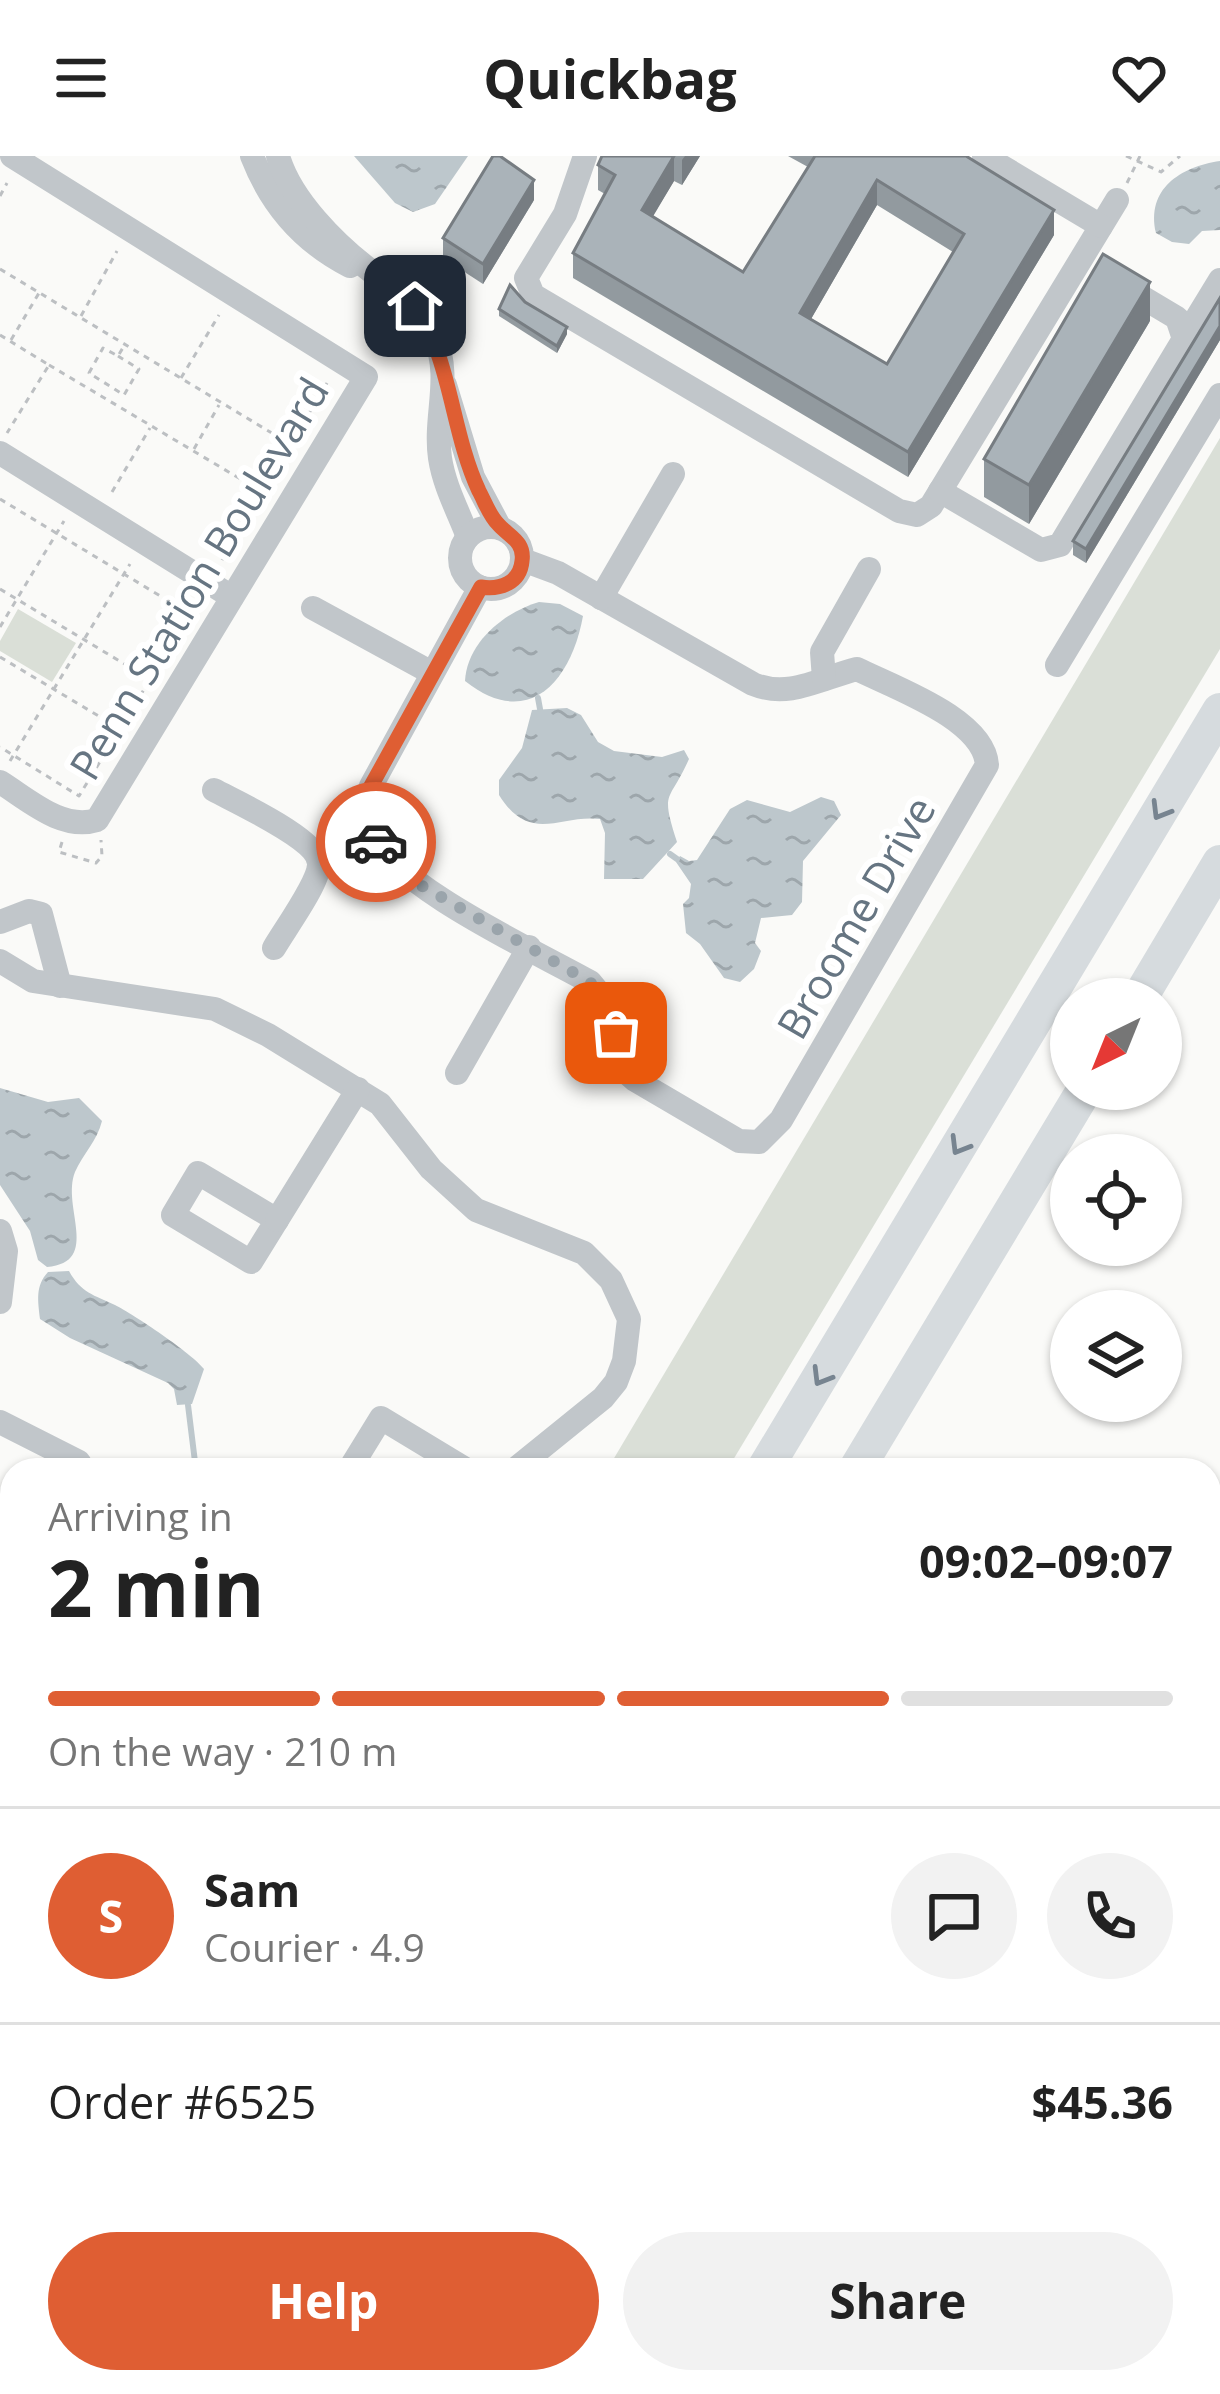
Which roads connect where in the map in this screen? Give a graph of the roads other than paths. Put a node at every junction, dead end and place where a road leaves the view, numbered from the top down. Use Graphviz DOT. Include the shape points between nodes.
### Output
graph roads {
  1 [pos="252,156"];
  2 [pos="278,156"];
  3 [pos="585,156"];
  4 [pos="984,156"];
  5 [pos="10,169"];
  6 [pos="1117,200"];
  7 [pos="1101,226"];
  8 [pos="1080,260"];
  9 [pos="370,270"];
  10 [pos="1220,280"];
  11 [pos="1184,339"];
  12 [pos="445,382"];
  13 [pos="1220,395"];
  14 [pos="2,444"];
  15 [pos="673,474"];
  16 [pos="935,498"];
  17 [pos="500,528"];
  18 [pos="468,537"];
  19 [pos="523,560"];
  20 [pos="869,569"];
  21 [pos="481,587"];
  22 [pos="232,596"];
  23 [pos="601,598"];
  24 [pos="313,608"];
  25 [pos="1057,665"];
  26 [pos="432,673"];
  27 [pos="824,679"];
  28 [pos="1220,711"];
  29 [pos="3,774"];
  30 [pos="214,790"];
  31 [pos="370,832"];
  32 [pos="317,854"];
  33 [pos="1220,863"];
  34 [pos="0,922"];
  35 [pos="529,946"];
  36 [pos="274,948"];
  37 [pos="0,961"];
  38 [pos="1151,978"];
  39 [pos="60,986"];
  40 [pos="457,1073"];
  41 [pos="358,1089"];
  42 [pos="1071,1110"];
  43 [pos="277,1220"];
  44 [pos="0,1231"];
  45 [pos="0,1302"];
  46 [pos="0,1422"];
  47 [pos="71,1458"];
  48 [pos="356,1458"];
  49 [pos="447,1458"];
  50 [pos="529,1458"];
  51 [pos="771,1458"];
  52 [pos="863,1458"];
  1 -- 9 [label="street" via="285,218 336,259"];
  2 -- 9 [label="street" via="305,203"];
  3 -- 16 [label="street" via="565,214 526,278 533,295 899,512 917,514"];
  4 -- 7 [label="street"];
  5 -- 22 [label="street, Penn Station Boulevard" via="130,229 366,376"];
  6 -- 7 [label="street"];
  7 -- 8 [label="street"];
  8 -- 11 [label="street" via="1177,318"];
  8 -- 16 [label="street"];
  9 -- 12 [label="street" via="415,306 433,334"];
  10 -- 11 [label="street"];
  11 -- 16 [label="street" via="1060,545 1041,550"];
  12 -- 17 [label="street" via="473,477"];
  12 -- 18 [label="street" via="440,459"];
  13 -- 25 [label="street"];
  14 -- 22 [label="street"];
  15 -- 23 [label="street"];
  17 -- 18 [label="street"];
  17 -- 19 [label="street" via="517,540"];
  18 -- 21 [label="street" via="461,565"];
  19 -- 21 [label="street" via="508,584"];
  19 -- 23 [label="street"];
  20 -- 27 [label="street" via="821,652"];
  21 -- 26 [label="street"];
  22 -- 29 [label="street, Penn Station Boulevard" via="99,830 65,822"];
  23 -- 27 [label="street" via="772,692"];
  24 -- 26 [label="street"];
  26 -- 31 [label="street" via="371,786 364,810"];
  27 -- 35 [label="street, Broome Drive" via="857,669 967,726 988,765 782,1120 760,1142 739,1141 635,1080 602,993"];
  28 -- 51 [label="highway, one-way"];
  30 -- 32 [label="street"];
  31 -- 32 [label="street"];
  31 -- 35 [label="street" via="403,873"];
  32 -- 36 [label="street" via="318,871"];
  33 -- 38 [label="highway"];
  34 -- 39 [label="street" via="41,914"];
  35 -- 40 [label="street"];
  37 -- 39 [label="street" via="32,982"];
  39 -- 41 [label="street" via="215,1009"];
  41 -- 43 [label="street"];
  41 -- 50 [label="street" via="476,1210 584,1253 611,1280 629,1319 616,1382"];
  42 -- 52 [label="highway"];
  44 -- 45 [label="street" via="7,1251"];
  46 -- 47 [label="street"];
  48 -- 49 [label="street" via="381,1418"];
}
